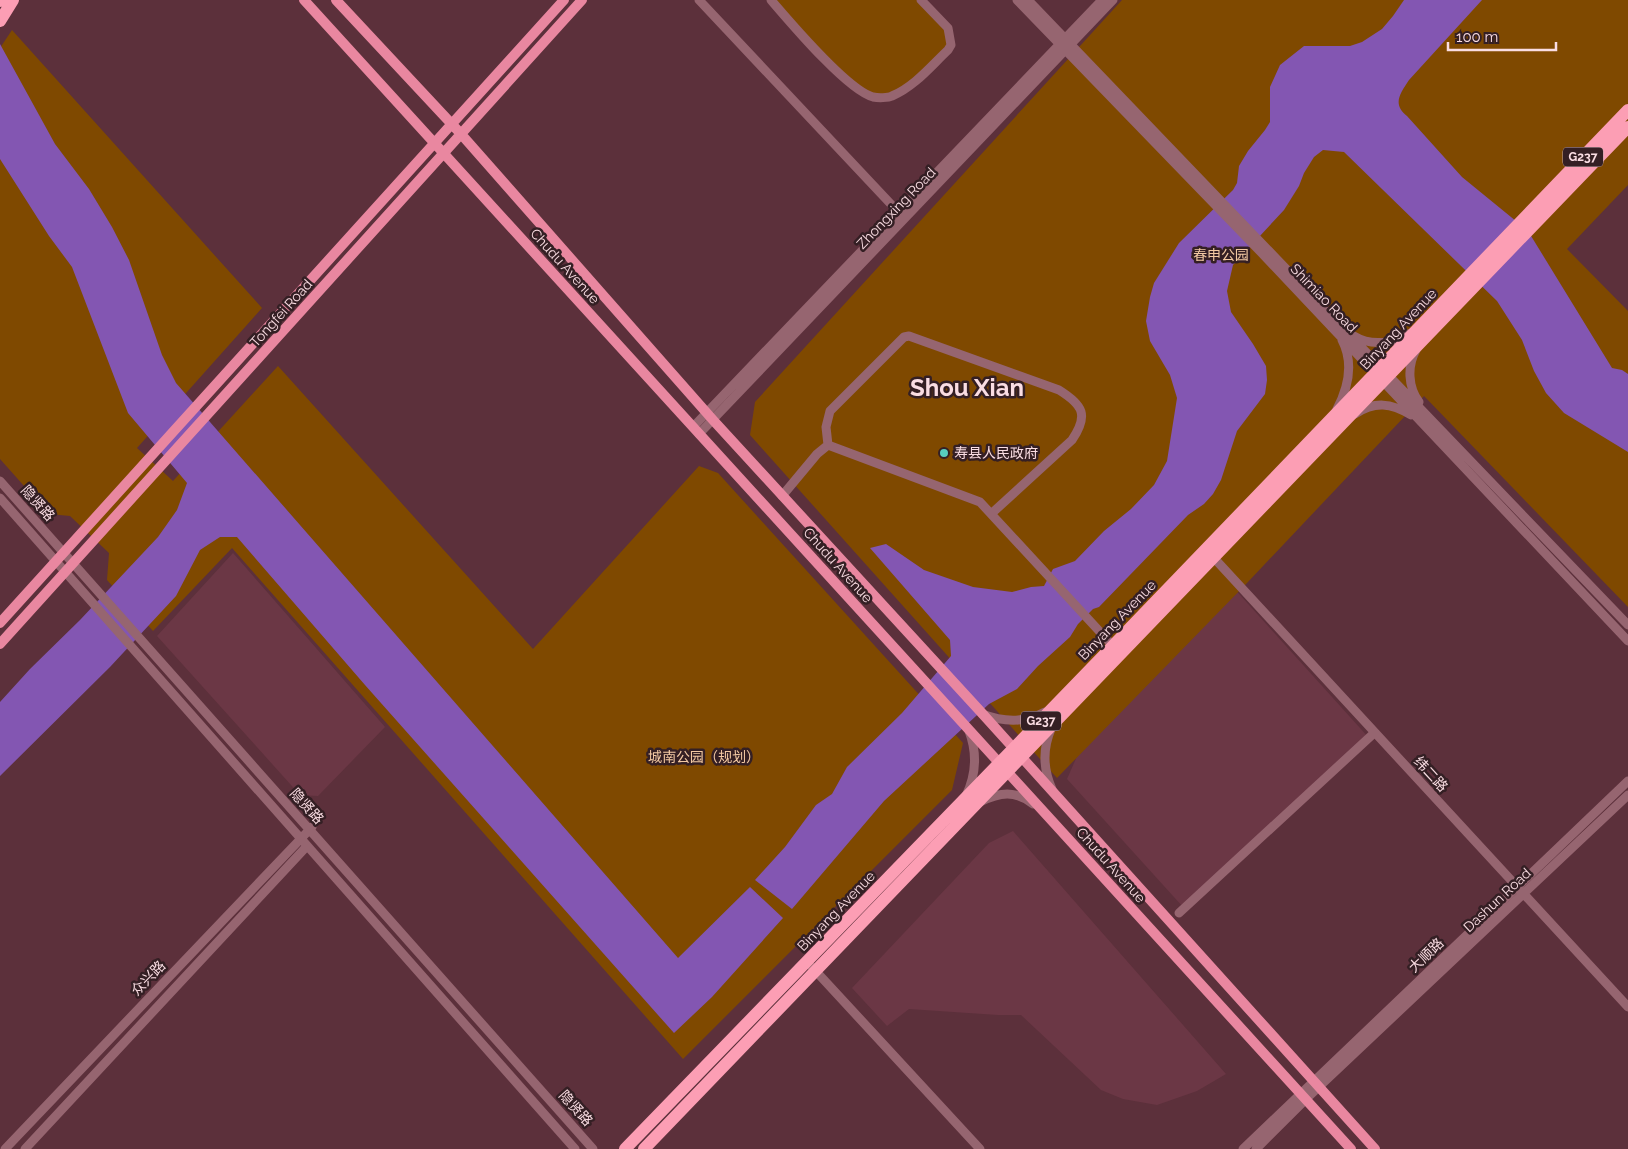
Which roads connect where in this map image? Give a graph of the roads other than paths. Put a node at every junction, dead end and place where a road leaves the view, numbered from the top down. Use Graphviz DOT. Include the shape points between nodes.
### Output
graph roads {
  1 [pos="13,0"];
  2 [pos="304,0"];
  3 [pos="336,0"];
  4 [pos="564,0"];
  5 [pos="582,0"];
  6 [pos="698,0"];
  7 [pos="771,0"];
  8 [pos="921,0"];
  9 [pos="1017,0"];
  10 [pos="1028,0"];
  11 [pos="1102,0"];
  12 [pos="1113,0"];
  13 [pos="0,21"];
  14 [pos="1063,45"];
  15 [pos="1628,110"];
  16 [pos="451,124"];
  17 [pos="1628,127"];
  18 [pos="461,134"];
  19 [pos="434,143"];
  20 [pos="444,154"];
  21 [pos="1542,208"];
  22 [pos="901,216"];
  23 [pos="1424,330"];
  24 [pos="1342,332"];
  25 [pos="1382,374"];
  26 [pos="1425,419"];
  27 [pos="713,420"];
  28 [pos="1336,423"];
  29 [pos="696,430"];
  30 [pos="828,445"];
  31 [pos="0,480"];
  32 [pos="782,496"];
  33 [pos="0,498"];
  34 [pos="992,514"];
  35 [pos="64,553"];
  36 [pos="1214,558"];
  37 [pos="56,562"];
  38 [pos="73,563"];
  39 [pos="65,572"];
  40 [pos="0,623"];
  41 [pos="1628,625"];
  42 [pos="1628,641"];
  43 [pos="0,644"];
  44 [pos="1113,646"];
  45 [pos="1057,711"];
  46 [pos="981,712"];
  47 [pos="968,729"];
  48 [pos="1372,735"];
  49 [pos="1017,753"];
  50 [pos="1003,768"];
  51 [pos="1628,781"];
  52 [pos="1628,795"];
  53 [pos="1055,796"];
  54 [pos="966,806"];
  55 [pos="1042,810"];
  56 [pos="311,828"];
  57 [pos="303,842"];
  58 [pos="1131,880"];
  59 [pos="1520,891"];
  60 [pos="1118,893"];
  61 [pos="1179,913"];
  62 [pos="1165,918"];
  63 [pos="1152,930"];
  64 [pos="811,966"];
  65 [pos="1628,1007"];
  66 [pos="1318,1088"];
  67 [pos="1306,1099"];
  68 [pos="5,1149"];
  69 [pos="25,1149"];
  70 [pos="575,1149"];
  71 [pos="593,1149"];
  72 [pos="625,1149"];
  73 [pos="644,1149"];
  74 [pos="980,1149"];
  75 [pos="1243,1149"];
  76 [pos="1256,1149"];
  77 [pos="1351,1149"];
  78 [pos="1375,1149"];
  1 -- 13 [label="highway"];
  2 -- 19 [label="main road, Chudu Avenue"];
  3 -- 16 [label="main road, Chudu Avenue"];
  4 -- 16 [label="main road, Tongfei Road"];
  5 -- 18 [label="main road, Tongfei Road"];
  6 -- 22 [label="street"];
  7 -- 8 [label="street" via="855,87 873,97 890,97 910,86 951,45 948,28"];
  9 -- 14 [label="street, Shimiao Road"];
  10 -- 14 [label="street, Shimiao Road"];
  11 -- 14 [label="street, Zhongxing Road"];
  12 -- 14 [label="street, Zhongxing Road"];
  14 -- 22 [label="street, Zhongxing Road"];
  14 -- 24 [label="street, Shimiao Road"];
  15 -- 21 [label="highway, Binyang Avenue / G237"];
  16 -- 18 [label="main road, Chudu Avenue"];
  16 -- 19 [label="main road, Tongfei Road"];
  17 -- 21 [label="highway, Binyang Avenue / G237"];
  18 -- 20 [label="main road, Tongfei Road"];
  18 -- 27 [label="main road, Chudu Avenue"];
  19 -- 20 [label="main road, Chudu Avenue"];
  19 -- 35 [label="main road, Tongfei Road"];
  20 -- 29 [label="main road, Chudu Avenue"];
  20 -- 38 [label="main road, Tongfei Road"];
  21 -- 23 [label="highway, Binyang Avenue / G237"];
  22 -- 27 [label="street, Zhongxing Road"];
  22 -- 29 [label="street, Zhongxing Road"];
  23 -- 24 [label="street" via="1377,342 1364,341"];
  23 -- 25 [label="highway, Binyang Avenue / G237"];
  23 -- 26 [label="street" via="1410,366 1410,380"];
  24 -- 25 [label="street, Shimiao Road"];
  24 -- 28 [label="street" via="1349,372"];
  25 -- 26 [label="street, Shimiao Road"];
  25 -- 28 [label="highway, Binyang Avenue / G237"];
  26 -- 28 [label="street" via="1388,405 1371,406"];
  26 -- 41 [label="street, Shimiao Road"];
  26 -- 42 [label="street, Shimiao Road"];
  27 -- 29 [label="street, Zhongxing Road"];
  27 -- 32 [label="main road, Chudu Avenue"];
  28 -- 36 [label="highway, Binyang Avenue / G237"];
  28 -- 44 [label="highway, Binyang Avenue / G237"];
  29 -- 47 [label="main road, Chudu Avenue"];
  30 -- 32 [label="street"];
  30 -- 34 [label="street" via="980,502"];
  30 -- 34 [label="street" via="826,427 830,411 904,337 910,336 1059,390 1077,403 1082,412 1079,429 1072,440"];
  31 -- 35 [label="street, 隐贤路"];
  32 -- 46 [label="main road, Chudu Avenue"];
  33 -- 37 [label="street, 隐贤路"];
  34 -- 44 [label="street"];
  35 -- 37 [label="main road, Tongfei Road"];
  35 -- 38 [label="street, 隐贤路"];
  36 -- 45 [label="highway, Binyang Avenue / G237"];
  36 -- 59 [label="street, 纬二路"];
  37 -- 39 [label="street, 隐贤路"];
  37 -- 40 [label="main road, Tongfei Road"];
  38 -- 39 [label="main road, Tongfei Road"];
  38 -- 56 [label="street, 隐贤路"];
  39 -- 43 [label="main road, Tongfei Road"];
  39 -- 57 [label="street, 隐贤路"];
  44 -- 45 [label="highway, Binyang Avenue / G237"];
  45 -- 46 [label="street" via="1014,720"];
  45 -- 49 [label="highway, Binyang Avenue / G237"];
  45 -- 53 [label="street" via="1045,753 1049,782"];
  46 -- 49 [label="main road, Chudu Avenue"];
  47 -- 50 [label="main road, Chudu Avenue"];
  47 -- 54 [label="street" via="974,745 975,764"];
  48 -- 61 [label="street"];
  49 -- 50 [label="highway, Binyang Avenue / G237"];
  49 -- 53 [label="main road, Chudu Avenue"];
  50 -- 54 [label="highway, Binyang Avenue / G237"];
  50 -- 55 [label="main road, Chudu Avenue"];
  51 -- 59 [label="street, 大顺路"];
  52 -- 59 [label="street, Dashun Road"];
  53 -- 58 [label="main road, Chudu Avenue"];
  54 -- 55 [label="street" via="998,794 1011,794"];
  54 -- 64 [label="highway, Binyang Avenue / G237"];
  55 -- 60 [label="main road, Chudu Avenue"];
  56 -- 57 [label="street, 众兴路"];
  56 -- 71 [label="street, 隐贤路"];
  57 -- 68 [label="street, 众兴路"];
  57 -- 69 [label="street, 众兴路"];
  57 -- 70 [label="street, 隐贤路"];
  58 -- 60 [label="main road" via="1124,892"];
  58 -- 62 [label="main road, Chudu Avenue"];
  59 -- 65 [label="street, 纬二路"];
  59 -- 66 [label="street, Dashun Road"];
  59 -- 75 [label="street, 大顺路"];
  60 -- 63 [label="main road, Chudu Avenue"];
  62 -- 63 [label="main road" via="1160,917 1153,922"];
  62 -- 66 [label="main road, Chudu Avenue"];
  63 -- 67 [label="main road, Chudu Avenue"];
  64 -- 72 [label="highway, Binyang Avenue / G237"];
  64 -- 73 [label="highway, Binyang Avenue / G237"];
  64 -- 74 [label="street"];
  66 -- 67 [label="street, Dashun Road"];
  66 -- 78 [label="main road, Chudu Avenue"];
  67 -- 76 [label="street, Dashun Road"];
  67 -- 77 [label="main road, Chudu Avenue"];
}
